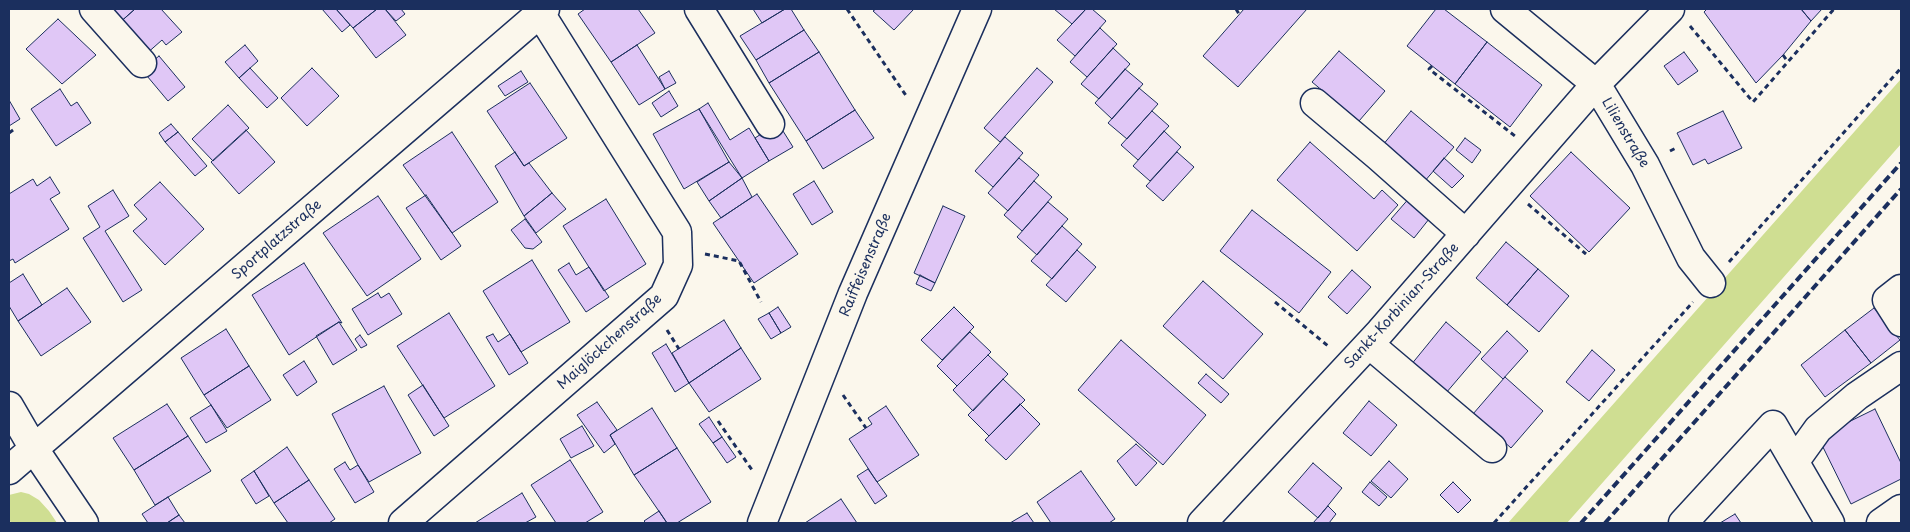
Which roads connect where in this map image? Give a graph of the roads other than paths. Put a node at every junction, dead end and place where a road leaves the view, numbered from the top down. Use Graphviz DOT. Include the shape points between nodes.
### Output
graph roads {
  1 [pos="94,9"];
  2 [pos="699,9"];
  3 [pos="977,9"];
  4 [pos="1505,9"];
  5 [pos="542,11"];
  6 [pos="1680,17"];
  7 [pos="142,64"];
  8 [pos="1596,84"];
  9 [pos="1315,103"];
  10 [pos="770,124"];
  11 [pos="1466,234"];
  12 [pos="1711,283"];
  13 [pos="1901,288"];
  14 [pos="1901,322"];
  15 [pos="1369,344"];
  16 [pos="1901,366"];
  17 [pos="9,406"];
  18 [pos="1492,448"];
  19 [pos="34,449"];
  20 [pos="1795,460"];
  21 [pos="9,470"];
  22 [pos="1901,509"];
  23 [pos="407,522"];
  24 [pos="84,523"];
  25 [pos="762,523"];
  26 [pos="1202,523"];
  27 [pos="1682,523"];
  28 [pos="1830,523"];
  29 [pos="1881,523"];
  1 -- 7 [label="street"];
  2 -- 10 [label="street"];
  3 -- 25 [label="street, Raiffeisenstraße" via="856,286"];
  4 -- 8 [label="street, Lilienstraße"];
  5 -- 19 [label="street, Sportplatzstraße"];
  5 -- 23 [label="street, Maiglöckchenstraße" via="677,232 678,265 664,296"];
  6 -- 8 [label="street, Sankt-Korbinian-Straße"];
  8 -- 11 [label="street, Sankt-Korbinian-Straße"];
  8 -- 12 [label="street, Lilienstraße" via="1645,165 1691,258"];
  9 -- 11 [label="street"];
  11 -- 15 [label="street, Sankt-Korbinian-Straße"];
  13 -- 14 [label="street" via="1887,300"];
  15 -- 18 [label="street"];
  15 -- 26 [label="street, Sankt-Korbinian-Straße"];
  16 -- 20 [label="street" via="1857,396 1818,430"];
  17 -- 19 [label="street"];
  19 -- 21 [label="street, Sportplatzstraße"];
  19 -- 24 [label="street"];
  20 -- 27 [label="street" via="1773,424"];
  20 -- 28 [label="street"];
  22 -- 29 [label="street"];
}
